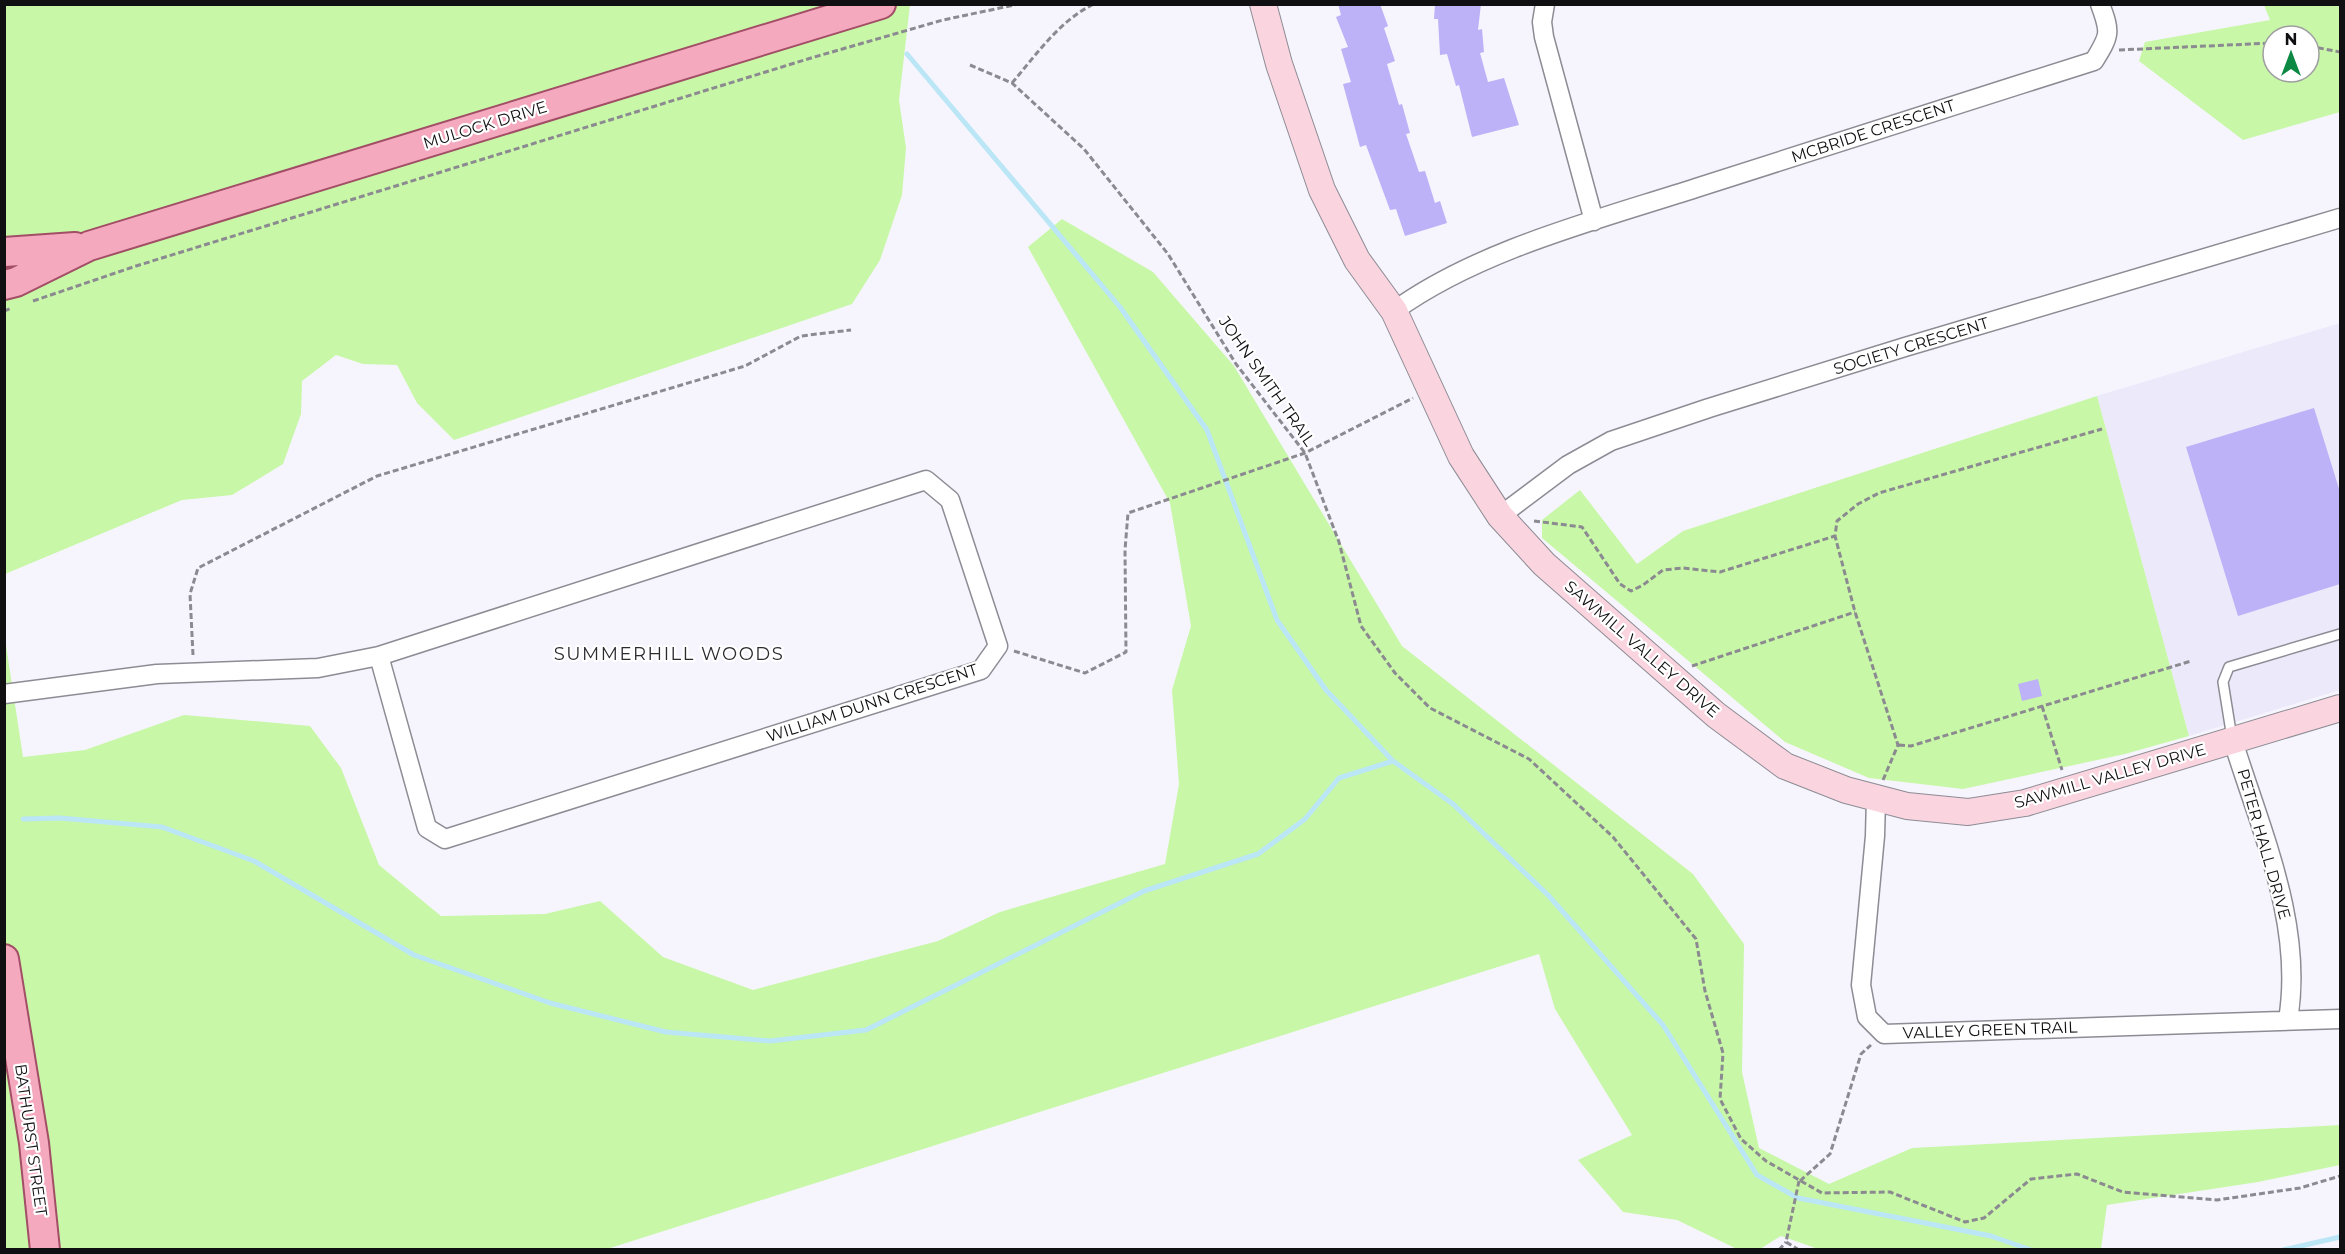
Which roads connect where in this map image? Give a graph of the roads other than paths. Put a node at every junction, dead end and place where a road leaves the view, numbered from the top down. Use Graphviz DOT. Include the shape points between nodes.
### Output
graph roads {
  1 [pos="881,4"];
  2 [pos="1263,4"];
  3 [pos="1545,4"];
  4 [pos="2100,4"];
  5 [pos="2340,218"];
  6 [pos="1594,221"];
  7 [pos="89,246"];
  8 [pos="4,252"];
  9 [pos="10,296"];
  10 [pos="1394,311"];
  11 [pos="1500,516"];
  12 [pos="2340,634"];
  13 [pos="379,656"];
  14 [pos="4,694"];
  15 [pos="2340,708"];
  16 [pos="2233,741"];
  17 [pos="1876,798"];
  18 [pos="4,959"];
  19 [pos="2340,1019"];
  20 [pos="2288,1020"];
  21 [pos="45,1250"];
  1 -- 7 [label="main road, MULOCK DRIVE"];
  2 -- 10 [label="street, SAWMILL VALLEY DRIVE" via="1322,190 1357,260"];
  3 -- 6 [label="street" via="1544,37"];
  4 -- 6 [label="street, MCBRIDE CRESCENT" via="2107,22 2107,40 2094,61"];
  5 -- 11 [label="street, SOCIETY CRESCENT" via="1905,347 1611,441 1568,465"];
  6 -- 10 [label="street, MCBRIDE CRESCENT" via="1459,272"];
  7 -- 8 [label="main road, MULOCK DRIVE"];
  7 -- 9 [label="main road, MULOCK DRIVE" via="16,282"];
  10 -- 11 [label="street, SAWMILL VALLEY DRIVE" via="1461,456"];
  11 -- 17 [label="street, SAWMILL VALLEY DRIVE" via="1544,564 1716,715 1785,766"];
  12 -- 16 [label="lane" via="2229,667 2223,682"];
  13 -- 13 [label="street, WILLIAM DUNN CRESCENT" via="926,480 950,500 998,646 981,670 446,839 427,828"];
  13 -- 14 [label="street" via="318,668 157,674"];
  15 -- 16 [label="street, SAWMILL VALLEY DRIVE"];
  16 -- 17 [label="street, SAWMILL VALLEY DRIVE" via="2025,802 1968,812 1907,806"];
  16 -- 20 [label="street, PETER HALL DRIVE" via="2280,888 2291,945"];
  17 -- 20 [label="street, VALLEY GREEN TRAIL" via="1861,985 1867,1017 1884,1034"];
  18 -- 21 [label="main road, BATHURST STREET" via="34,1143"];
  19 -- 20 [label="street, VALLEY GREEN TRAIL"];
}
